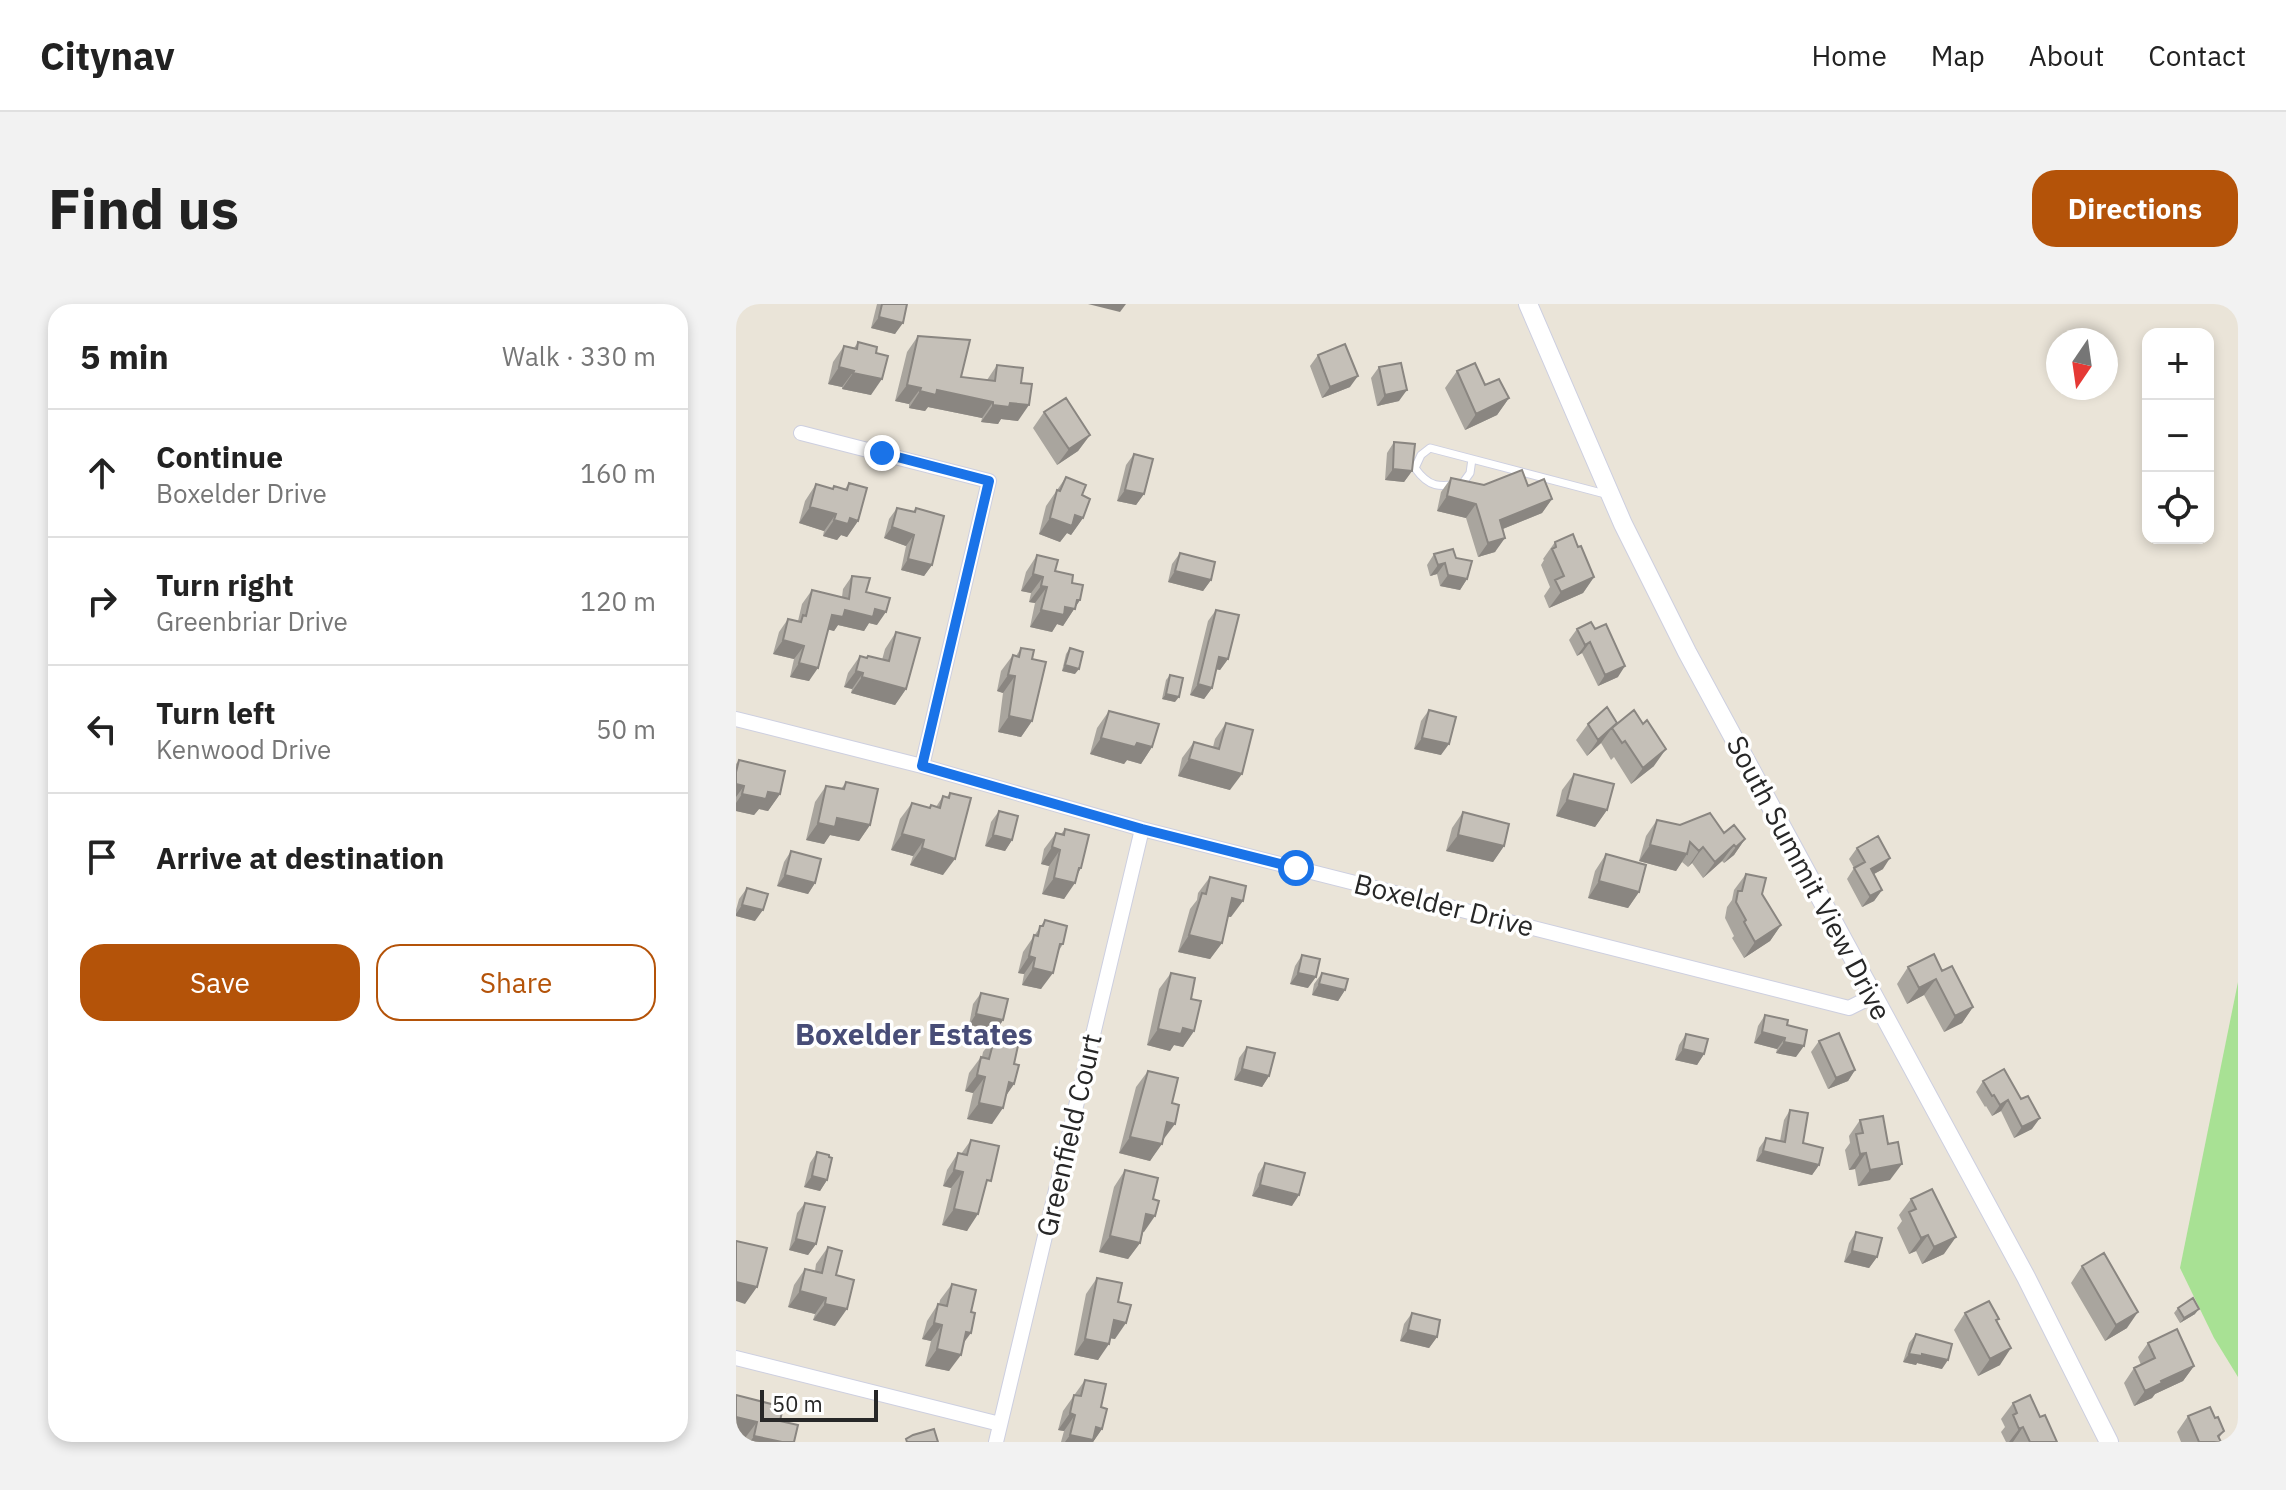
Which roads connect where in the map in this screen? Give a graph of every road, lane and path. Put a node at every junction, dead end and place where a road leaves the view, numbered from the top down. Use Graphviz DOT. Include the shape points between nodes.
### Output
graph roads {
  1 [pos="1528,304"];
  2 [pos="801,433"];
  3 [pos="1472,459"];
  4 [pos="1611,496"];
  5 [pos="736,719"];
  6 [pos="922,766"];
  7 [pos="1142,829"];
  8 [pos="1873,996"];
  9 [pos="736,1358"];
  10 [pos="1000,1424"];
  11 [pos="996,1442"];
  12 [pos="2109,1442"];
  1 -- 4 [label="street, South Summit View Drive"];
  2 -- 6 [label="street" via="989,481"];
  3 -- 3 [label="lane" via="1430,448 1415,468 1435,485 1462,484"];
  3 -- 4 [label="lane"];
  4 -- 8 [label="street, South Summit View Drive" via="1687,652"];
  5 -- 6 [label="street, Boxelder Drive"];
  6 -- 7 [label="street, Boxelder Drive"];
  7 -- 8 [label="street, Boxelder Drive" via="1849,1008"];
  7 -- 10 [label="street, Greenfield Court"];
  8 -- 12 [label="street, South Summit View Drive"];
  9 -- 10 [label="street"];
  10 -- 11 [label="street, Greenfield Court"];
}
